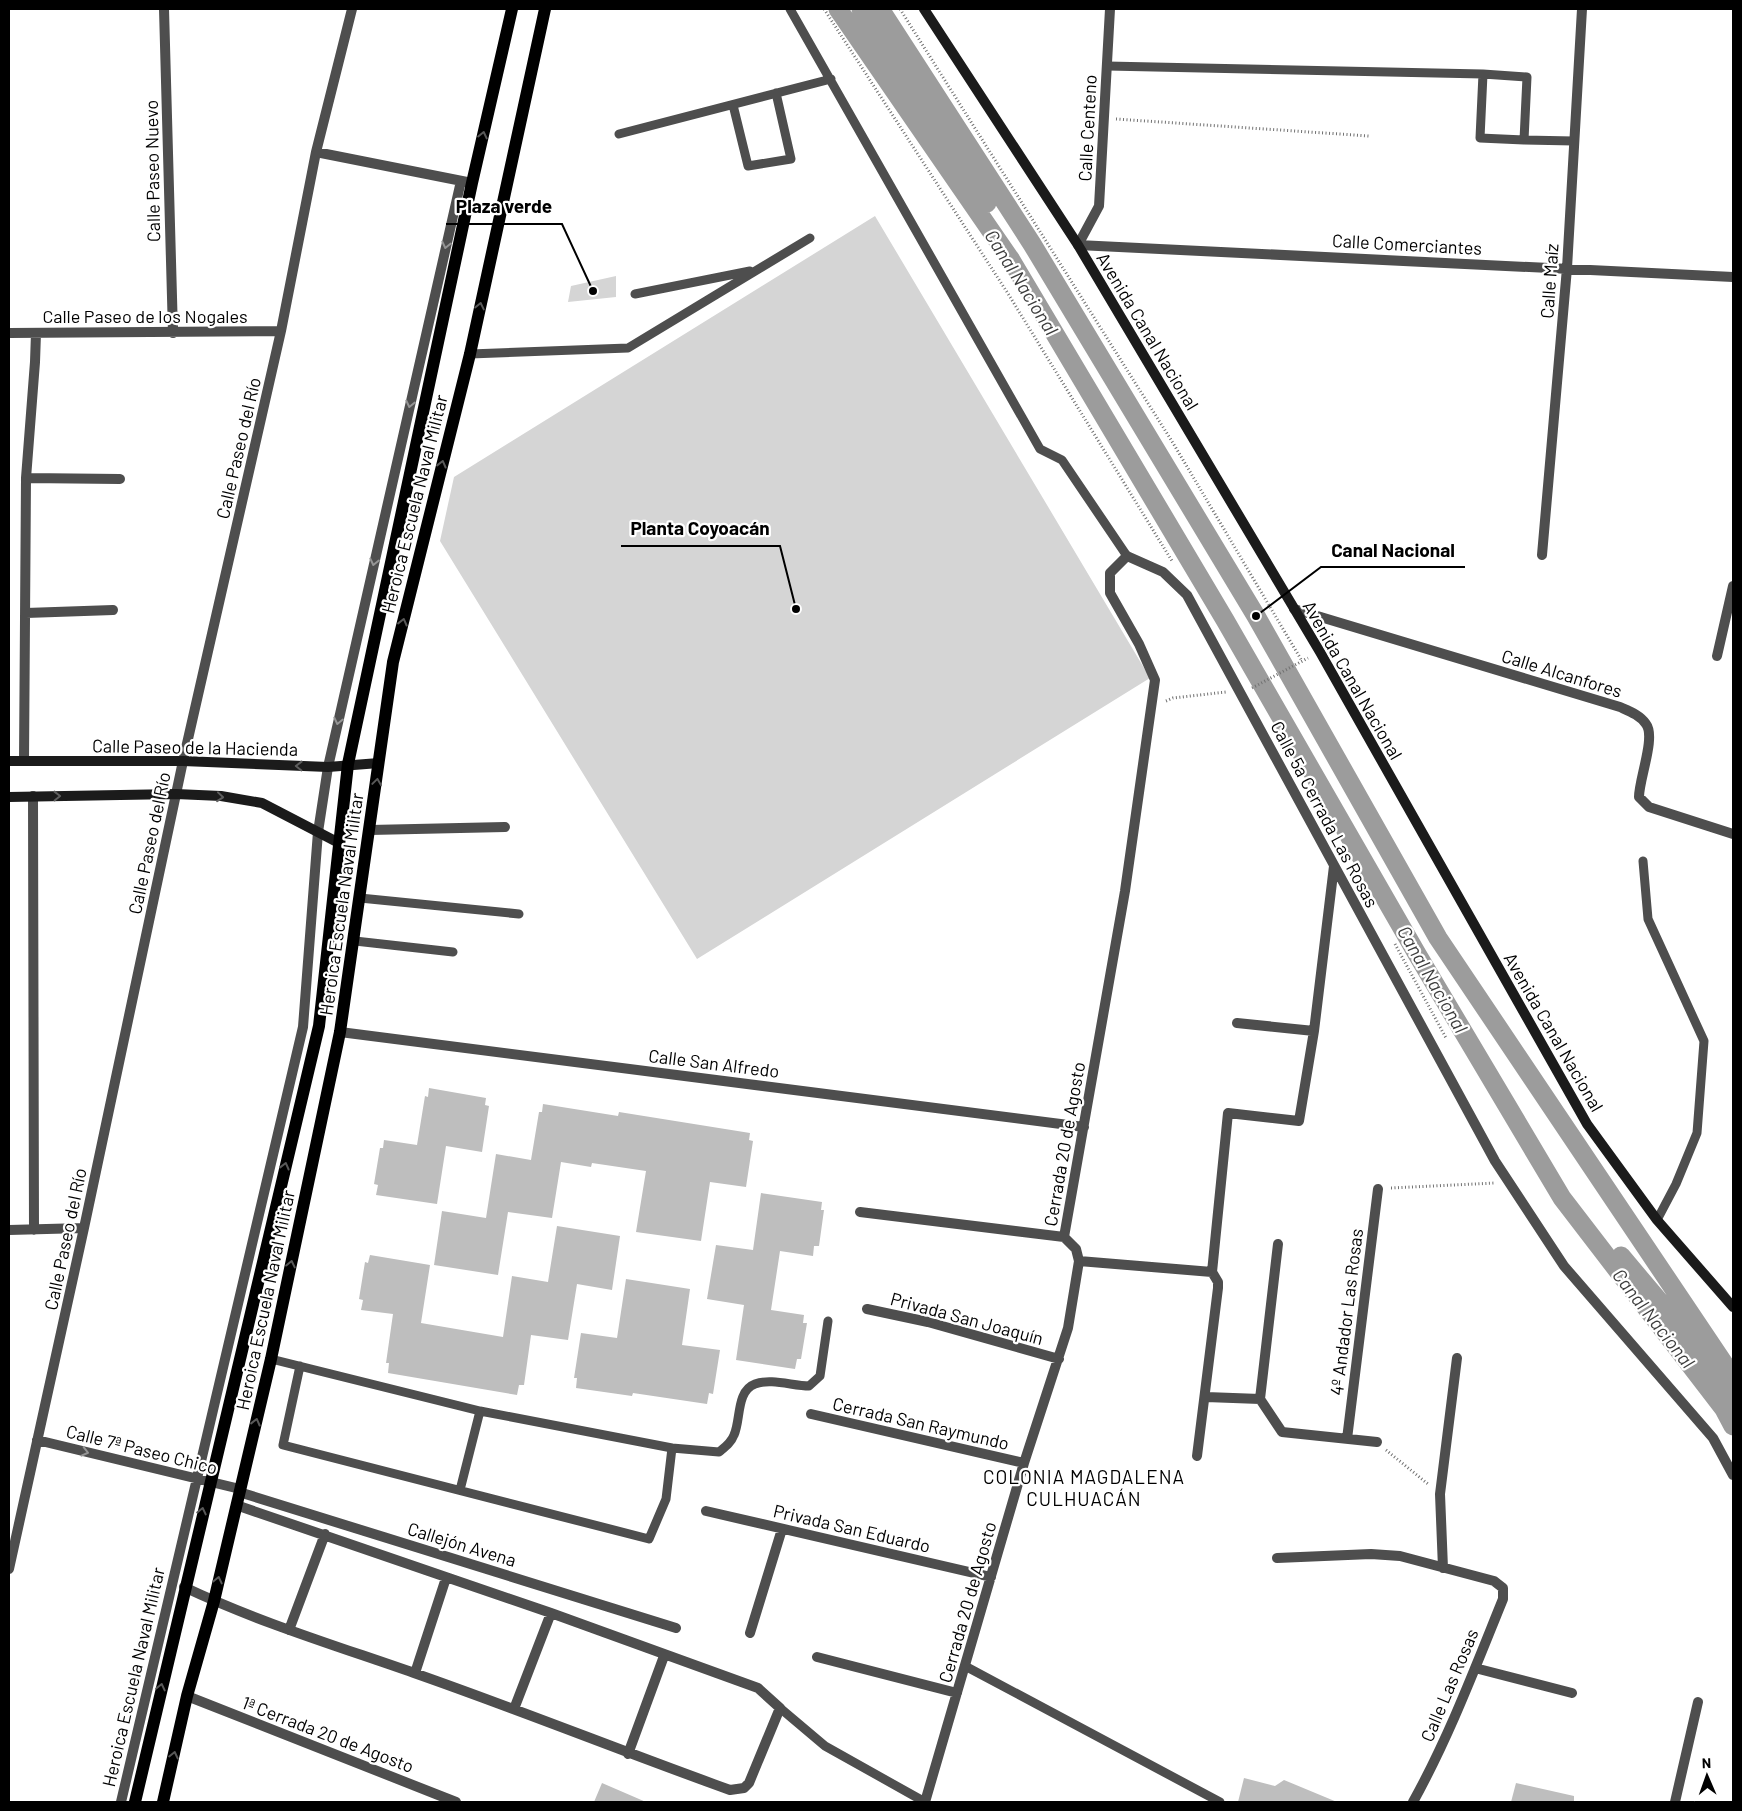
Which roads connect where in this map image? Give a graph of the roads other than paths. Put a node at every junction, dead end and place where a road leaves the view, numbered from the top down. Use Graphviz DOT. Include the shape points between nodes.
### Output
graph roads {
  1 [pos="164,9"];
  2 [pos="352,9"];
  3 [pos="512,9"];
  4 [pos="545,9"];
  5 [pos="790,9"];
  6 [pos="924,9"];
  7 [pos="1110,9"];
  8 [pos="1582,9"];
  9 [pos="1107,66"];
  10 [pos="1483,74"];
  11 [pos="831,79"];
  12 [pos="776,94"];
  13 [pos="733,105"];
  14 [pos="619,134"];
  15 [pos="1524,140"];
  16 [pos="1574,141"];
  17 [pos="316,152"];
  18 [pos="466,182"];
  19 [pos="810,238"];
  20 [pos="1078,245"];
  21 [pos="1567,268"];
  22 [pos="757,270"];
  23 [pos="1733,277"];
  24 [pos="635,294"];
  25 [pos="281,331"];
  26 [pos="9,333"];
  27 [pos="36,333"];
  28 [pos="172,333"];
  29 [pos="470,354"];
  30 [pos="26,478"];
  31 [pos="120,479"];
  32 [pos="1542,555"];
  33 [pos="1127,556"];
  34 [pos="1733,586"];
  35 [pos="1294,609"];
  36 [pos="113,610"];
  37 [pos="26,613"];
  38 [pos="1717,656"];
  39 [pos="9,761"];
  40 [pos="24,761"];
  41 [pos="183,761"];
  42 [pos="380,763"];
  43 [pos="348,764"];
  44 [pos="328,767"];
  45 [pos="176,794"];
  46 [pos="9,796"];
  47 [pos="33,796"];
  48 [pos="505,827"];
  49 [pos="370,830"];
  50 [pos="318,832"];
  51 [pos="1733,834"];
  52 [pos="339,843"];
  53 [pos="1644,861"];
  54 [pos="1334,866"];
  55 [pos="360,898"];
  56 [pos="518,914"];
  57 [pos="355,941"];
  58 [pos="453,952"];
  59 [pos="1237,1023"];
  60 [pos="1314,1031"];
  61 [pos="340,1032"];
  62 [pos="1084,1127"];
  63 [pos="1378,1189"];
  64 [pos="860,1212"];
  65 [pos="1657,1220"];
  66 [pos="84,1228"];
  67 [pos="9,1230"];
  68 [pos="34,1230"];
  69 [pos="1064,1237"];
  70 [pos="1278,1244"];
  71 [pos="1079,1261"];
  72 [pos="1212,1272"];
  73 [pos="1733,1307"];
  74 [pos="866,1309"];
  75 [pos="828,1321"];
  76 [pos="1458,1358"];
  77 [pos="271,1359"];
  78 [pos="1059,1359"];
  79 [pos="300,1366"];
  80 [pos="1206,1397"];
  81 [pos="1260,1399"];
  82 [pos="480,1411"];
  83 [pos="811,1414"];
  84 [pos="1347,1439"];
  85 [pos="38,1440"];
  86 [pos="1376,1442"];
  87 [pos="672,1448"];
  88 [pos="1197,1456"];
  89 [pos="1024,1463"];
  90 [pos="1733,1475"];
  91 [pos="203,1481"];
  92 [pos="239,1490"];
  93 [pos="460,1490"];
  94 [pos="236,1505"];
  95 [pos="706,1511"];
  96 [pos="782,1529"];
  97 [pos="325,1534"];
  98 [pos="1276,1558"];
  99 [pos="1443,1568"];
  100 [pos="9,1569"];
  101 [pos="991,1577"];
  102 [pos="446,1578"];
  103 [pos="184,1587"];
  104 [pos="214,1601"];
  105 [pos="551,1613"];
  106 [pos="676,1628"];
  107 [pos="289,1630"];
  108 [pos="750,1633"];
  109 [pos="664,1656"];
  110 [pos="817,1658"];
  111 [pos="965,1666"];
  112 [pos="1475,1668"];
  113 [pos="415,1673"];
  114 [pos="1572,1693"];
  115 [pos="957,1694"];
  116 [pos="187,1696"];
  117 [pos="1698,1702"];
  118 [pos="780,1708"];
  119 [pos="514,1709"];
  120 [pos="628,1754"];
  121 [pos="121,1802"];
  122 [pos="134,1802"];
  123 [pos="163,1802"];
  124 [pos="456,1802"];
  125 [pos="924,1802"];
  126 [pos="1220,1802"];
  127 [pos="1413,1802"];
  128 [pos="1675,1802"];
  1 -- 28 [label="street, Calle Paseo Nuevo"];
  2 -- 17 [label="street, Calle Paseo del Río"];
  18 -- 3 [label="main road, Heroica Escuela Naval Militar, one-way"];
  29 -- 4 [label="main road, Heroica Escuela Naval Militar, one-way"];
  5 -- 11 [label="lane"];
  6 -- 20 [label="street, Avenida Canal Nacional"];
  7 -- 9 [label="street, Calle Centeno"];
  8 -- 16 [label="street, Calle Maíz"];
  9 -- 10 [label="lane"];
  9 -- 20 [label="street, Calle Centeno" via="1099,206"];
  10 -- 15 [label="lane" via="1527,77"];
  10 -- 15 [label="lane" via="1480,138"];
  11 -- 12 [label="lane"];
  11 -- 33 [label="lane" via="1040,449 1062,460"];
  12 -- 13 [label="lane"];
  12 -- 13 [label="lane" via="791,159 748,166"];
  13 -- 14 [label="lane"];
  15 -- 16 [label="lane"];
  16 -- 21 [label="street, Calle Maíz"];
  17 -- 18 [label="street"];
  17 -- 25 [label="street, Calle Paseo del Río"];
  18 -- 43 [label="main road, Heroica Escuela Naval Militar"];
  18 -- 44 [label="street, Heroica Escuela Naval Militar, one-way"];
  19 -- 22 [label="lane"];
  20 -- 21 [label="street, Calle Comerciantes"];
  20 -- 35 [label="street, Avenida Canal Nacional"];
  21 -- 23 [label="street, Calle Comerciantes"];
  21 -- 32 [label="street, Calle Maíz"];
  22 -- 24 [label="lane"];
  22 -- 29 [label="lane" via="628,348"];
  25 -- 28 [label="street, Calle Paseo de los Nogales"];
  25 -- 41 [label="street, Calle Paseo del Río"];
  26 -- 27 [label="street, Calle Paseo de los Nogales"];
  27 -- 28 [label="street, Calle Paseo de los Nogales"];
  27 -- 30 [label="street"];
  42 -- 29 [label="main road, Heroica Escuela Naval Militar, one-way" via="393,662"];
  30 -- 31 [label="street"];
  30 -- 37 [label="street"];
  33 -- 54 [label="street, Calle 5a Cerrada Las Rosas" via="1163,572 1187,595"];
  33 -- 62 [label="street, Cerrada 20 de Agosto" via="1110,573 1110,593 1155,680 1125,891"];
  34 -- 38 [label="street"];
  35 -- 51 [label="street, Calle Alcanfores" via="1620,707 1636,715 1647,725 1650,738 1639,797 1649,807"];
  35 -- 65 [label="street, Avenida Canal Nacional" via="1587,1124"];
  36 -- 37 [label="street"];
  37 -- 40 [label="street"];
  39 -- 40 [label="street, Calle Paseo de la Hacienda"];
  40 -- 41 [label="street, Calle Paseo de la Hacienda"];
  44 -- 41 [label="street, Calle Paseo de la Hacienda, one-way"];
  41 -- 45 [label="street, Calle Paseo del Río"];
  42 -- 43 [label="street, Calle Paseo de la Hacienda"];
  49 -- 42 [label="main road, Heroica Escuela Naval Militar, one-way"];
  43 -- 44 [label="street, Calle Paseo de la Hacienda"];
  43 -- 52 [label="main road, Heroica Escuela Naval Militar"];
  44 -- 50 [label="street, Heroica Escuela Naval Militar"];
  47 -- 45 [label="street, one-way"];
  45 -- 50 [label="street, one-way" via="221,796 262,803"];
  45 -- 66 [label="street, Calle Paseo del Río"];
  46 -- 47 [label="street"];
  47 -- 68 [label="street"];
  48 -- 49 [label="street"];
  49 -- 55 [label="main road, Heroica Escuela Naval Militar"];
  50 -- 52 [label="street"];
  50 -- 91 [label="street, Heroica Escuela Naval Militar" via="303,1027"];
  91 -- 52 [label="main road, Heroica Escuela Naval Militar, one-way" via="319,1026"];
  53 -- 65 [label="lane" via="1648,919 1704,1041 1698,1133"];
  54 -- 60 [label="street"];
  54 -- 90 [label="street, Calle 5a Cerrada Las Rosas" via="1494,1161 1564,1266 1713,1438"];
  55 -- 56 [label="lane"];
  55 -- 57 [label="main road, Heroica Escuela Naval Militar"];
  57 -- 58 [label="lane"];
  57 -- 61 [label="main road, Heroica Escuela Naval Militar"];
  59 -- 60 [label="street"];
  60 -- 72 [label="street" via="1299,1121 1228,1113"];
  61 -- 62 [label="street, Calle San Alfredo"];
  77 -- 61 [label="main road, Heroica Escuela Naval Militar, one-way"];
  62 -- 69 [label="street, Cerrada 20 de Agosto"];
  63 -- 84 [label="street, 4º Andador Las Rosas"];
  64 -- 69 [label="street"];
  65 -- 73 [label="street, Avenida Canal Nacional"];
  66 -- 68 [label="street"];
  66 -- 85 [label="street, Calle Paseo del Río"];
  67 -- 68 [label="street"];
  69 -- 71 [label="street, Cerrada 20 de Agosto" via="1076,1249"];
  70 -- 81 [label="street"];
  71 -- 72 [label="street"];
  71 -- 78 [label="street, Cerrada 20 de Agosto" via="1068,1328"];
  72 -- 80 [label="street" via="1218,1288"];
  74 -- 78 [label="street, Privada San Joaquín" via="928,1322"];
  75 -- 87 [label="lane" via="820,1376 809,1386 754,1384 746,1392 735,1434 728,1445 719,1452"];
  76 -- 99 [label="street" via="1440,1494"];
  77 -- 79 [label="lane"];
  92 -- 77 [label="main road, Heroica Escuela Naval Militar, one-way"];
  78 -- 89 [label="street, Cerrada 20 de Agosto"];
  79 -- 82 [label="lane"];
  79 -- 93 [label="lane" via="283,1445"];
  80 -- 81 [label="street"];
  80 -- 88 [label="street"];
  81 -- 84 [label="street" via="1282,1432"];
  82 -- 87 [label="lane"];
  82 -- 93 [label="lane"];
  83 -- 89 [label="street, Cerrada San Raymundo"];
  84 -- 86 [label="street"];
  85 -- 91 [label="street, Calle 7ª Paseo Chico, one-way"];
  85 -- 100 [label="street, Calle Paseo del Río"];
  87 -- 93 [label="lane" via="666,1499 649,1539"];
  89 -- 101 [label="street, Cerrada 20 de Agosto"];
  91 -- 92 [label="street, Calle 7ª Paseo Chico"];
  103 -- 91 [label="main road, Heroica Escuela Naval Militar, one-way"];
  91 -- 121 [label="street, Heroica Escuela Naval Militar"];
  92 -- 94 [label="main road, Heroica Escuela Naval Militar"];
  92 -- 106 [label="street, Callejón Avena"];
  94 -- 97 [label="street"];
  104 -- 94 [label="main road, Heroica Escuela Naval Militar, one-way"];
  95 -- 96 [label="street, Privada San Eduardo"];
  96 -- 101 [label="street, Privada San Eduardo"];
  96 -- 108 [label="street"];
  97 -- 102 [label="street"];
  97 -- 107 [label="street"];
  98 -- 99 [label="street" via="1371,1554 1400,1556"];
  99 -- 112 [label="street, Calle Las Rosas" via="1494,1581 1503,1588 1503,1599"];
  101 -- 111 [label="street, Cerrada 20 de Agosto"];
  102 -- 105 [label="street"];
  102 -- 113 [label="street"];
  103 -- 104 [label="street"];
  122 -- 103 [label="main road, Heroica Escuela Naval Militar, one-way"];
  104 -- 107 [label="street"];
  104 -- 116 [label="main road, Heroica Escuela Naval Militar"];
  105 -- 109 [label="street"];
  105 -- 119 [label="street"];
  107 -- 113 [label="street"];
  109 -- 118 [label="street" via="758,1688"];
  109 -- 120 [label="street"];
  110 -- 115 [label="street"];
  111 -- 115 [label="street, Cerrada 20 de Agosto"];
  111 -- 126 [label="lane"];
  112 -- 114 [label="street"];
  112 -- 127 [label="street, Calle Las Rosas" via="1434,1765"];
  113 -- 119 [label="street"];
  115 -- 125 [label="street, Cerrada 20 de Agosto"];
  123 -- 116 [label="main road, Heroica Escuela Naval Militar, one-way"];
  116 -- 124 [label="street, 1ª Cerrada 20 de Agosto"];
  117 -- 128 [label="street"];
  118 -- 120 [label="street" via="749,1783 738,1791"];
  118 -- 125 [label="lane" via="825,1746"];
  119 -- 120 [label="street"];
}
